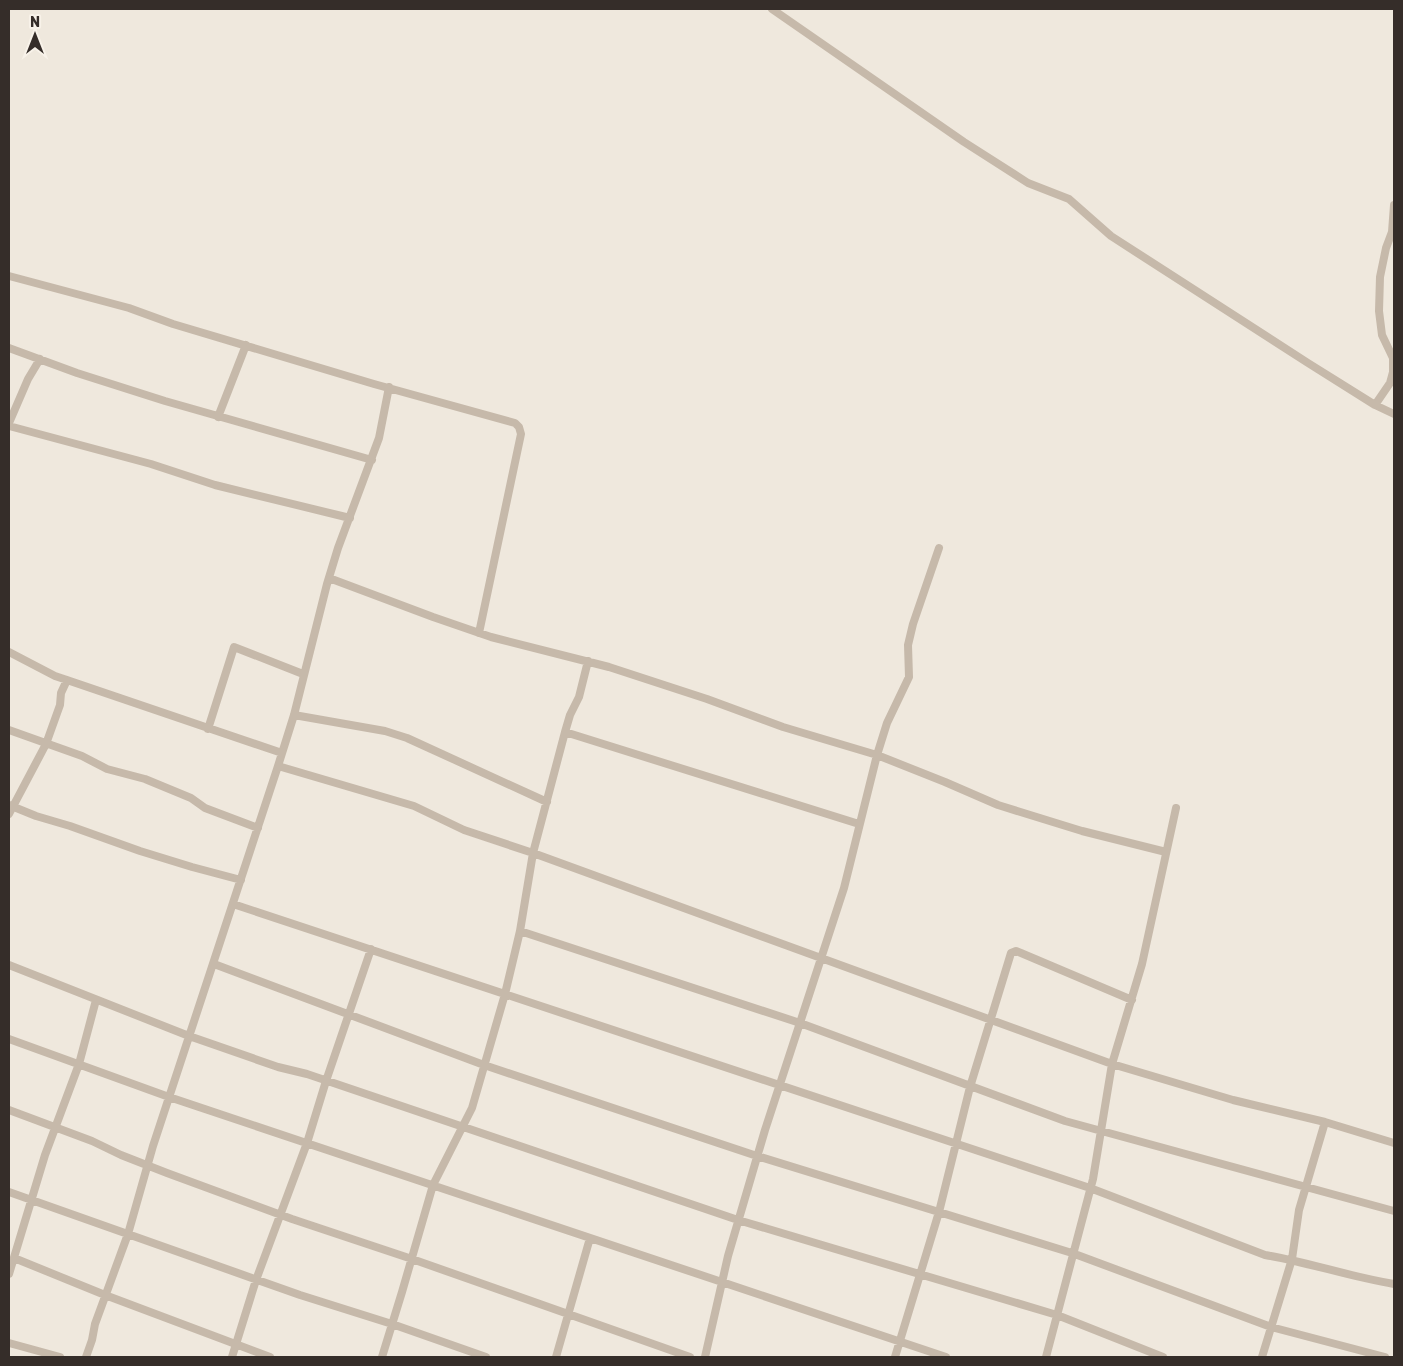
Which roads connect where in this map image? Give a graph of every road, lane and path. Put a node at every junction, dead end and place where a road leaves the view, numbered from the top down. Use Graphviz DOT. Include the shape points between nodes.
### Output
graph roads {
  1 [pos="772,9"];
  2 [pos="1394,205"];
  3 [pos="9,276"];
  4 [pos="246,345"];
  5 [pos="9,348"];
  6 [pos="40,359"];
  7 [pos="389,387"];
  8 [pos="1375,405"];
  9 [pos="1394,414"];
  10 [pos="218,417"];
  11 [pos="9,425"];
  12 [pos="372,460"];
  13 [pos="350,518"];
  14 [pos="939,548"];
  15 [pos="329,578"];
  16 [pos="479,633"];
  17 [pos="9,652"];
  18 [pos="588,661"];
  19 [pos="303,674"];
  20 [pos="67,680"];
  21 [pos="294,715"];
  22 [pos="208,729"];
  23 [pos="9,730"];
  24 [pos="565,732"];
  25 [pos="46,744"];
  26 [pos="282,754"];
  27 [pos="877,755"];
  28 [pos="278,766"];
  29 [pos="546,802"];
  30 [pos="1176,808"];
  31 [pos="10,809"];
  32 [pos="859,824"];
  33 [pos="258,828"];
  34 [pos="1166,852"];
  35 [pos="532,853"];
  36 [pos="241,880"];
  37 [pos="233,904"];
  38 [pos="520,931"];
  39 [pos="372,950"];
  40 [pos="822,958"];
  41 [pos="214,964"];
  42 [pos="9,965"];
  43 [pos="505,994"];
  44 [pos="96,1000"];
  45 [pos="1132,1000"];
  46 [pos="349,1015"];
  47 [pos="992,1020"];
  48 [pos="800,1023"];
  49 [pos="189,1036"];
  50 [pos="9,1039"];
  51 [pos="79,1064"];
  52 [pos="1112,1064"];
  53 [pos="484,1065"];
  54 [pos="326,1081"];
  55 [pos="780,1085"];
  56 [pos="970,1087"];
  57 [pos="169,1097"];
  58 [pos="9,1110"];
  59 [pos="1325,1122"];
  60 [pos="463,1126"];
  61 [pos="55,1127"];
  62 [pos="1101,1131"];
  63 [pos="307,1143"];
  64 [pos="1394,1143"];
  65 [pos="956,1144"];
  66 [pos="757,1156"];
  67 [pos="148,1166"];
  68 [pos="432,1185"];
  69 [pos="1306,1186"];
  70 [pos="1090,1188"];
  71 [pos="9,1192"];
  72 [pos="32,1200"];
  73 [pos="1394,1211"];
  74 [pos="939,1212"];
  75 [pos="280,1214"];
  76 [pos="738,1220"];
  77 [pos="128,1234"];
  78 [pos="590,1238"];
  79 [pos="1072,1253"];
  80 [pos="14,1258"];
  81 [pos="412,1259"];
  82 [pos="1292,1259"];
  83 [pos="9,1274"];
  84 [pos="920,1274"];
  85 [pos="256,1280"];
  86 [pos="722,1282"];
  87 [pos="1394,1284"];
  88 [pos="106,1295"];
  89 [pos="568,1314"];
  90 [pos="1057,1315"];
  91 [pos="392,1324"];
  92 [pos="1271,1327"];
  93 [pos="899,1341"];
  94 [pos="9,1343"];
  95 [pos="235,1344"];
  96 [pos="60,1357"];
  97 [pos="86,1357"];
  98 [pos="232,1357"];
  99 [pos="270,1357"];
  100 [pos="382,1357"];
  101 [pos="486,1357"];
  102 [pos="556,1357"];
  103 [pos="690,1357"];
  104 [pos="706,1357"];
  105 [pos="895,1357"];
  106 [pos="946,1357"];
  107 [pos="1046,1357"];
  108 [pos="1163,1357"];
  109 [pos="1262,1357"];
  110 [pos="1385,1357"];
  1 -- 8 [label="street" via="964,142 1028,183 1069,199 1112,236"];
  2 -- 8 [label="street" via="1392,232 1380,277 1379,311 1382,335 1393,358 1393,372 1390,383"];
  3 -- 4 [label="street" via="129,308"];
  4 -- 7 [label="street"];
  4 -- 10 [label="street"];
  5 -- 6 [label="street"];
  6 -- 10 [label="street"];
  6 -- 11 [label="street"];
  7 -- 12 [label="street"];
  7 -- 16 [label="street" via="516,423 519,427 521,434"];
  8 -- 9 [label="street"];
  10 -- 12 [label="street"];
  11 -- 13 [label="street" via="215,485"];
  12 -- 13 [label="street"];
  13 -- 15 [label="street"];
  14 -- 27 [label="street" via="908,645 909,677 887,723"];
  15 -- 16 [label="street"];
  15 -- 19 [label="street"];
  16 -- 18 [label="street"];
  17 -- 20 [label="street"];
  18 -- 24 [label="street" via="579,697"];
  18 -- 27 [label="street"];
  19 -- 21 [label="street"];
  19 -- 22 [label="street" via="234,647"];
  20 -- 22 [label="street"];
  20 -- 25 [label="street"];
  21 -- 26 [label="street"];
  21 -- 29 [label="street" via="407,738"];
  22 -- 26 [label="street"];
  23 -- 25 [label="street"];
  24 -- 29 [label="street"];
  24 -- 32 [label="street"];
  25 -- 31 [label="street"];
  25 -- 33 [label="street" via="82,756 107,769 145,779"];
  26 -- 28 [label="street"];
  27 -- 32 [label="street"];
  27 -- 34 [label="street" via="998,806"];
  28 -- 33 [label="street"];
  28 -- 35 [label="street" via="414,806 464,830"];
  29 -- 35 [label="street"];
  30 -- 34 [label="street"];
  31 -- 36 [label="street"];
  32 -- 40 [label="street" via="844,888"];
  33 -- 36 [label="street"];
  34 -- 45 [label="street"];
  35 -- 38 [label="street"];
  35 -- 40 [label="street"];
  36 -- 37 [label="street"];
  37 -- 39 [label="street"];
  37 -- 41 [label="street"];
  38 -- 43 [label="street"];
  38 -- 48 [label="street"];
  39 -- 43 [label="street"];
  39 -- 46 [label="street"];
  40 -- 47 [label="street"];
  40 -- 48 [label="street"];
  41 -- 46 [label="street"];
  41 -- 49 [label="street"];
  42 -- 44 [label="street"];
  43 -- 53 [label="street"];
  43 -- 55 [label="street"];
  44 -- 49 [label="street"];
  44 -- 51 [label="street"];
  45 -- 47 [label="street" via="1016,951 1012,953"];
  45 -- 52 [label="street"];
  46 -- 53 [label="street"];
  46 -- 54 [label="street"];
  47 -- 52 [label="street"];
  47 -- 56 [label="street"];
  48 -- 55 [label="street"];
  48 -- 56 [label="street"];
  49 -- 54 [label="street"];
  49 -- 57 [label="street"];
  50 -- 51 [label="street"];
  51 -- 57 [label="street"];
  51 -- 61 [label="street"];
  52 -- 59 [label="street" via="1233,1100"];
  52 -- 62 [label="street"];
  53 -- 60 [label="street" via="472,1108"];
  53 -- 66 [label="street"];
  54 -- 60 [label="street"];
  54 -- 63 [label="street"];
  55 -- 65 [label="street"];
  55 -- 66 [label="street"];
  56 -- 62 [label="street"];
  56 -- 65 [label="street"];
  57 -- 63 [label="street"];
  57 -- 67 [label="street"];
  58 -- 61 [label="street"];
  59 -- 64 [label="street"];
  59 -- 69 [label="street"];
  60 -- 68 [label="street"];
  60 -- 76 [label="street"];
  61 -- 67 [label="street"];
  61 -- 72 [label="street"];
  62 -- 69 [label="street"];
  62 -- 70 [label="street"];
  63 -- 68 [label="street"];
  63 -- 75 [label="street"];
  65 -- 70 [label="street"];
  65 -- 74 [label="street"];
  66 -- 74 [label="street"];
  66 -- 76 [label="street"];
  67 -- 75 [label="street"];
  67 -- 77 [label="street"];
  68 -- 78 [label="street"];
  68 -- 81 [label="street"];
  69 -- 73 [label="street"];
  69 -- 82 [label="street" via="1298,1210"];
  70 -- 79 [label="street"];
  70 -- 82 [label="street" via="1264,1255"];
  71 -- 72 [label="street"];
  72 -- 77 [label="street"];
  72 -- 80 [label="street"];
  74 -- 79 [label="street"];
  74 -- 84 [label="street"];
  75 -- 81 [label="street"];
  75 -- 85 [label="street"];
  76 -- 84 [label="street"];
  76 -- 86 [label="street"];
  77 -- 85 [label="street"];
  77 -- 88 [label="street"];
  78 -- 86 [label="street"];
  78 -- 89 [label="street"];
  79 -- 90 [label="street"];
  79 -- 92 [label="street"];
  80 -- 83 [label="street"];
  80 -- 88 [label="street"];
  81 -- 89 [label="street"];
  81 -- 91 [label="street"];
  82 -- 87 [label="street"];
  82 -- 92 [label="street"];
  84 -- 90 [label="street"];
  84 -- 93 [label="street"];
  85 -- 91 [label="street"];
  85 -- 95 [label="street"];
  86 -- 93 [label="street"];
  86 -- 104 [label="street"];
  88 -- 95 [label="street"];
  88 -- 97 [label="street"];
  89 -- 102 [label="street"];
  89 -- 103 [label="street"];
  90 -- 107 [label="street"];
  90 -- 108 [label="street"];
  91 -- 100 [label="street"];
  91 -- 101 [label="street"];
  92 -- 109 [label="street"];
  92 -- 110 [label="street"];
  93 -- 105 [label="street"];
  93 -- 106 [label="street"];
  94 -- 96 [label="street"];
  95 -- 98 [label="street"];
  95 -- 99 [label="street"];
}
